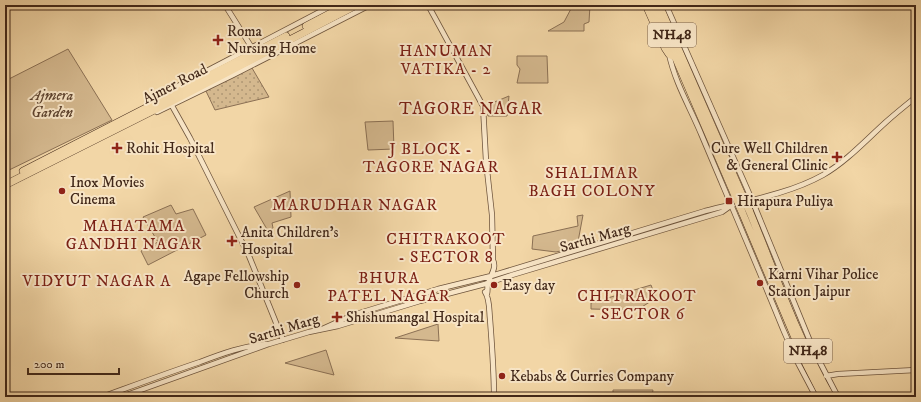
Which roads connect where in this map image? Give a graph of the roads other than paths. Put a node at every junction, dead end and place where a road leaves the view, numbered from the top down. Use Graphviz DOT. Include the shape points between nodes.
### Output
graph roads {
  1 [pos="225,5"];
  2 [pos="333,5"];
  3 [pos="346,5"];
  4 [pos="357,5"];
  5 [pos="370,5"];
  6 [pos="428,5"];
  7 [pos="646,5"];
  8 [pos="653,5"];
  9 [pos="659,5"];
  10 [pos="666,5"];
  11 [pos="252,48"];
  12 [pos="669,54"];
  13 [pos="677,58"];
  14 [pos="179,88"];
  15 [pos="916,97"];
  16 [pos="170,102"];
  17 [pos="5,180"];
  18 [pos="8,186"];
  19 [pos="739,196"];
  20 [pos="752,200"];
  21 [pos="730,206"];
  22 [pos="489,277"];
  23 [pos="487,284"];
  24 [pos="438,290"];
  25 [pos="439,296"];
  26 [pos="783,302"];
  27 [pos="353,315"];
  28 [pos="355,320"];
  29 [pos="320,330"];
  30 [pos="283,340"];
  31 [pos="269,344"];
  32 [pos="200,362"];
  33 [pos="201,368"];
  34 [pos="916,370"];
  35 [pos="826,376"];
  36 [pos="123,389"];
  37 [pos="124,396"];
  38 [pos="102,397"];
  39 [pos="494,397"];
  40 [pos="816,397"];
  41 [pos="823,397"];
  42 [pos="830,397"];
  43 [pos="838,397"];
  1 -- 11 [label="street"];
  2 -- 11 [label="street"];
  3 -- 14 [label="highway, Ajmer Road"];
  4 -- 16 [label="highway, Ajmer Road"];
  5 -- 16 [label="street"];
  6 -- 22 [label="street" via="483,106 492,215 493,260"];
  7 -- 12 [label="highway"];
  8 -- 13 [label="highway, NH48"];
  9 -- 19 [label="highway, NH48"];
  10 -- 20 [label="street"];
  11 -- 14 [label="street"];
  12 -- 13 [label="highway"];
  12 -- 21 [label="street"];
  13 -- 19 [label="highway, NH48"];
  14 -- 16 [label="highway, Ajmer Road"];
  15 -- 20 [label="street" via="853,154 825,174 794,188"];
  16 -- 17 [label="highway, Ajmer Road"];
  16 -- 18 [label="highway, Ajmer Road"];
  16 -- 30 [label="street" via="249,256"];
  19 -- 26 [label="highway, NH48, bridge"];
  20 -- 21 [label="street"];
  20 -- 35 [label="street"];
  21 -- 22 [label="street, Sarthi Marg" via="705,211"];
  21 -- 23 [label="street, Sarthi Marg" via="722,212"];
  21 -- 40 [label="street" via="797,361"];
  22 -- 23 [label="street"];
  22 -- 24 [label="street, Sarthi Marg"];
  23 -- 25 [label="street, Sarthi Marg"];
  23 -- 39 [label="street"];
  24 -- 25 [label="street"];
  24 -- 27 [label="street, Sarthi Marg"];
  25 -- 28 [label="street, Sarthi Marg"];
  26 -- 41 [label="highway, NH48" via="806,364"];
  26 -- 42 [label="highway, NH48"];
  27 -- 28 [label="street"];
  27 -- 29 [label="street, Sarthi Marg"];
  28 -- 29 [label="street, Sarthi Marg"];
  29 -- 30 [label="street, Sarthi Marg"];
  30 -- 31 [label="street, Sarthi Marg"];
  31 -- 32 [label="street" via="256,344"];
  31 -- 33 [label="street, Sarthi Marg"];
  32 -- 33 [label="street"];
  32 -- 36 [label="street"];
  33 -- 37 [label="street, Sarthi Marg"];
  34 -- 35 [label="street"];
  35 -- 43 [label="street"];
  36 -- 37 [label="street"];
  36 -- 38 [label="street"];
}
